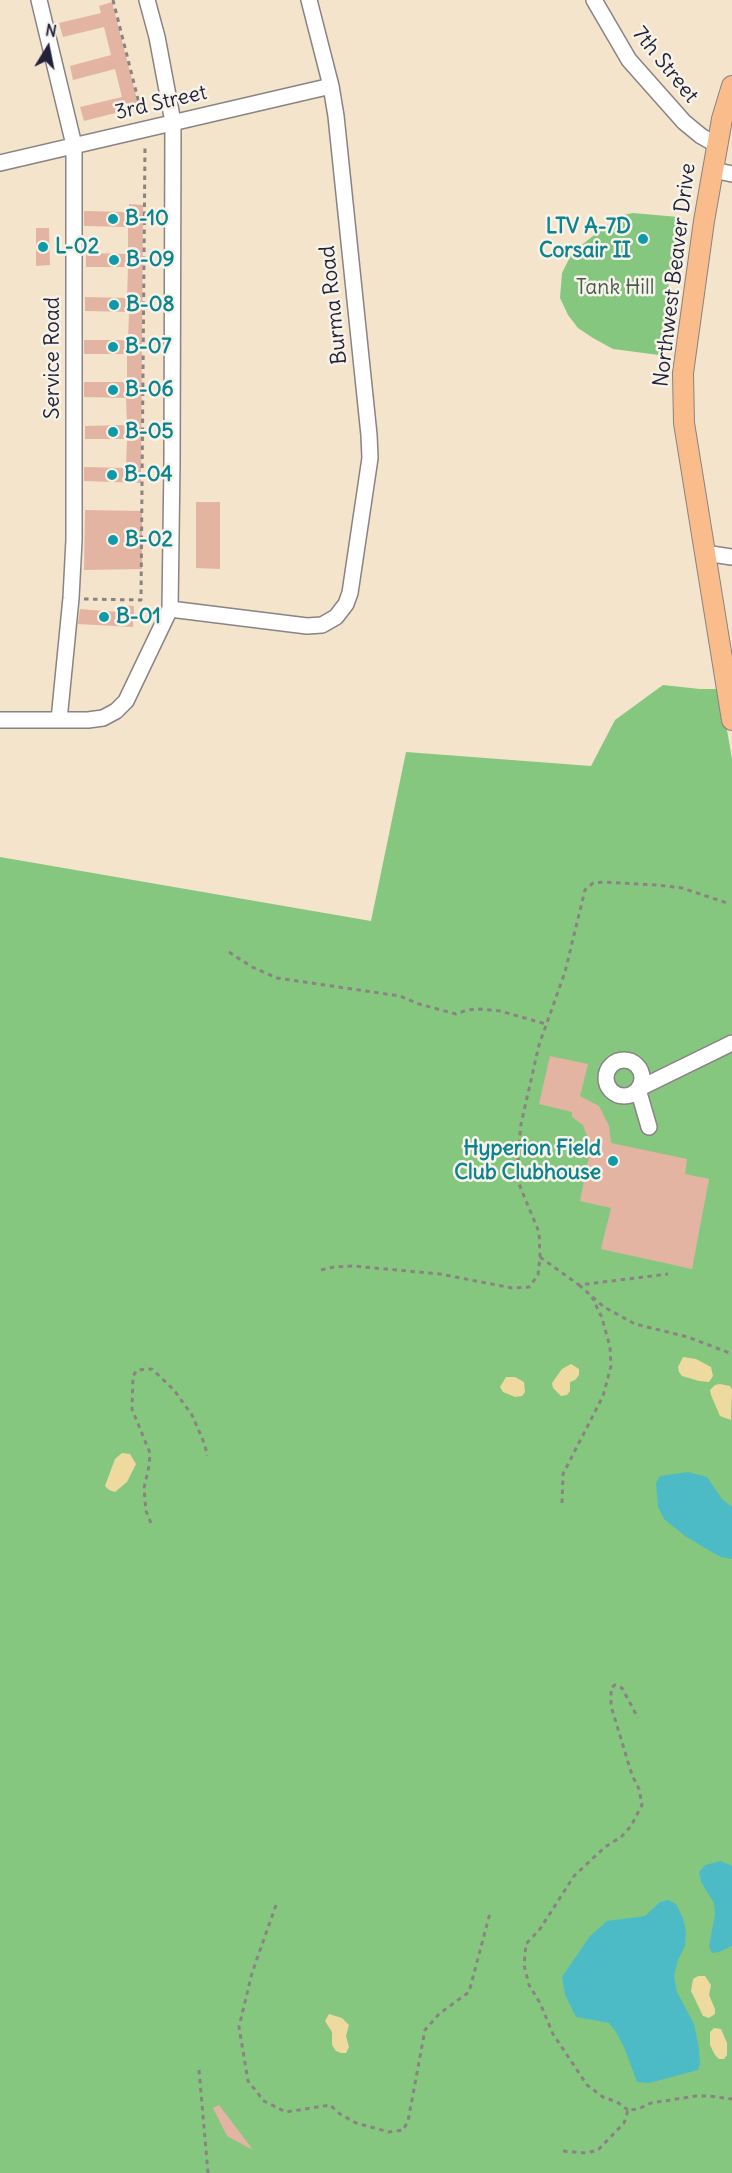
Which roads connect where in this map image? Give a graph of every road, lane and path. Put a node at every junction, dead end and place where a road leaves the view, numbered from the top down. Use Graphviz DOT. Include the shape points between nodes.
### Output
graph roads {
  1 [pos="39,0"];
  2 [pos="113,0"];
  3 [pos="147,0"];
  4 [pos="309,0"];
  5 [pos="594,0"];
  6 [pos="331,86"];
  7 [pos="732,86"];
  8 [pos="173,122"];
  9 [pos="145,128"];
  10 [pos="717,145"];
  11 [pos="74,146"];
  12 [pos="0,163"];
  13 [pos="722,172"];
  14 [pos="705,553"];
  15 [pos="732,556"];
  16 [pos="71,598"];
  17 [pos="170,609"];
  18 [pos="725,636"];
  19 [pos="0,720"];
  20 [pos="59,720"];
  21 [pos="732,720"];
  22 [pos="730,904"];
  23 [pos="229,952"];
  24 [pos="546,1024"];
  25 [pos="732,1043"];
  26 [pos="649,1127"];
  27 [pos="540,1257"];
  28 [pos="321,1270"];
  29 [pos="668,1274"];
  30 [pos="579,1285"];
  31 [pos="592,1297"];
  32 [pos="732,1354"];
  33 [pos="207,1456"];
  34 [pos="562,1503"];
  35 [pos="151,1523"];
  36 [pos="638,1718"];
  37 [pos="276,1905"];
  38 [pos="490,1913"];
  39 [pos="199,2070"];
  40 [pos="732,2099"];
  41 [pos="628,2110"];
  42 [pos="563,2151"];
  43 [pos="208,2173"];
  1 -- 11 [label="street, Service Road"];
  2 -- 9 [label="path"];
  3 -- 8 [label="street"];
  4 -- 6 [label="street, Burma Road"];
  5 -- 10 [label="street, 7th Street" via="629,60 684,122"];
  6 -- 8 [label="street, 3rd Street"];
  6 -- 17 [label="street, Burma Road" via="370,458 350,593 336,617 322,625"];
  7 -- 10 [label="main road, Northwest Beaver Drive"];
  8 -- 9 [label="street, 3rd Street"];
  8 -- 17 [label="street"];
  9 -- 11 [label="street, 3rd Street"];
  9 -- 16 [label="path" via="141,600"];
  10 -- 13 [label="main road, Northwest Beaver Drive"];
  11 -- 12 [label="street, 3rd Street"];
  11 -- 16 [label="street, Service Road"];
  13 -- 14 [label="main road, Northwest Beaver Drive" via="683,373 684,423"];
  14 -- 15 [label="street"];
  14 -- 18 [label="main road, Northwest Beaver Drive"];
  16 -- 20 [label="street, Service Road"];
  17 -- 20 [label="street" via="126,701 103,718"];
  18 -- 21 [label="main road, Northwest Beaver Drive"];
  19 -- 20 [label="street"];
  22 -- 24 [label="path" via="682,888 593,883 583,896 565,972"];
  23 -- 24 [label="path" via="277,978 400,996 448,1013 500,1011"];
  24 -- 27 [label="path" via="521,1124 518,1154 519,1184 539,1232"];
  25 -- 26 [label="street" via="638,1089"];
  27 -- 28 [label="path" via="538,1275 529,1287 512,1288 440,1274 353,1266"];
  27 -- 30 [label="path"];
  29 -- 30 [label="path"];
  30 -- 31 [label="path"];
  31 -- 32 [label="path" via="635,1324 688,1337"];
  31 -- 34 [label="path" via="610,1347 611,1366 603,1396 563,1474"];
  33 -- 35 [label="path" via="192,1415 174,1390 152,1369 137,1370 133,1376 132,1409 150,1454 144,1488"];
  36 -- 41 [label="path" via="622,1688 611,1688 611,1706 642,1805 621,1837 574,1876 526,1944 524,1965 529,1985 553,2034 587,2085"];
  37 -- 38 [label="path" via="238,2027 248,2081 264,2101 286,2112 330,2105 356,2123 389,2132 403,2130 408,2121 425,2030 469,1992"];
  39 -- 43 [label="path"];
  40 -- 41 [label="path" via="696,2096"];
  41 -- 42 [label="path" via="624,2123 598,2150"];
}
